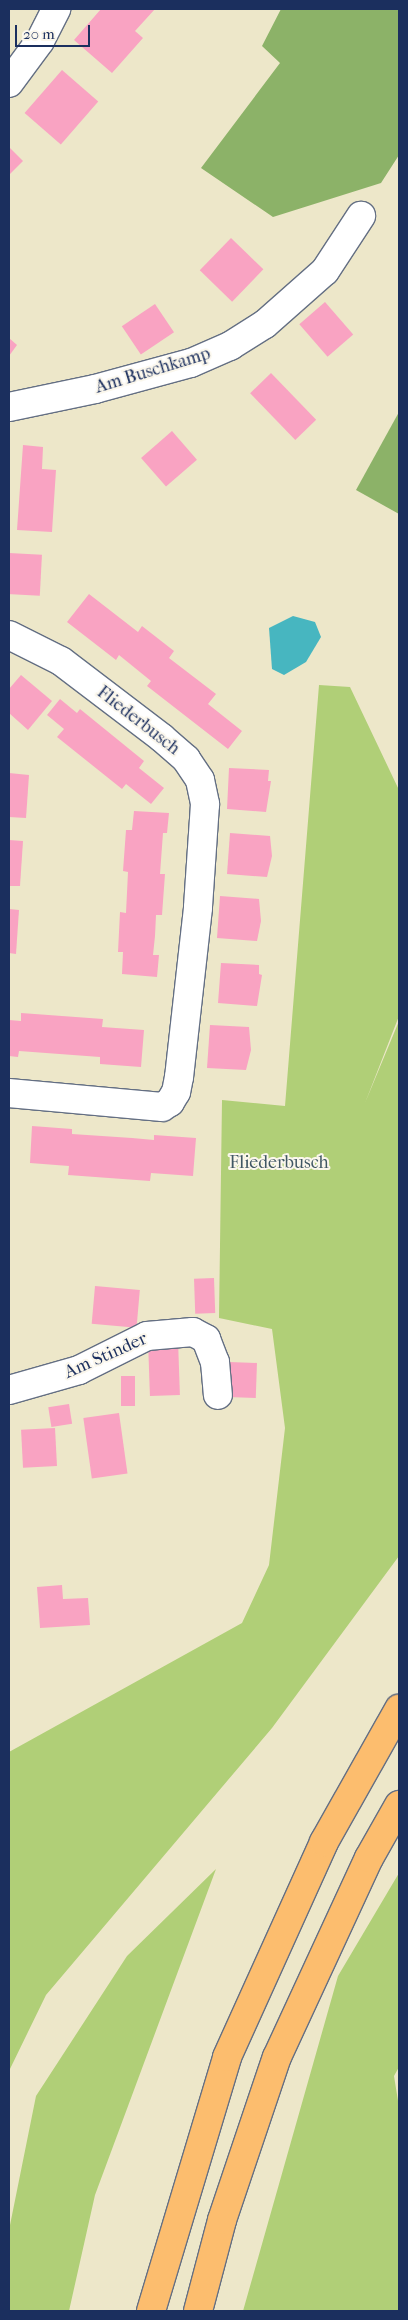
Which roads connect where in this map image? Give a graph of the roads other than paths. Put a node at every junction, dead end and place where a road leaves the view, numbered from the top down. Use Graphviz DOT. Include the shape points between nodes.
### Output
graph roads {
  1 [pos="56,9"];
  2 [pos="9,83"];
  3 [pos="361,216"];
  4 [pos="9,407"];
  5 [pos="9,636"];
  6 [pos="9,1093"];
  7 [pos="9,1390"];
  8 [pos="218,1395"];
  9 [pos="399,1709"];
  10 [pos="399,1805"];
  11 [pos="151,2311"];
  12 [pos="198,2311"];
  1 -- 2 [label="street" via="40,40"];
  3 -- 4 [label="street, Am Buschkamp" via="325,271 265,324 230,346 190,363 95,389"];
  5 -- 6 [label="street, Fliederbusch" via="61,661 162,738 186,759 200,780 205,804 198,908 183,1041 176,1092 170,1102 162,1107"];
  7 -- 8 [label="street, Am Stinder" via="79,1370 147,1336 193,1332 206,1339 215,1362"];
  9 -- 11 [label="highway" via="324,1842 227,2057"];
  10 -- 12 [label="highway" via="369,1858 277,2057 222,2220"];
}
